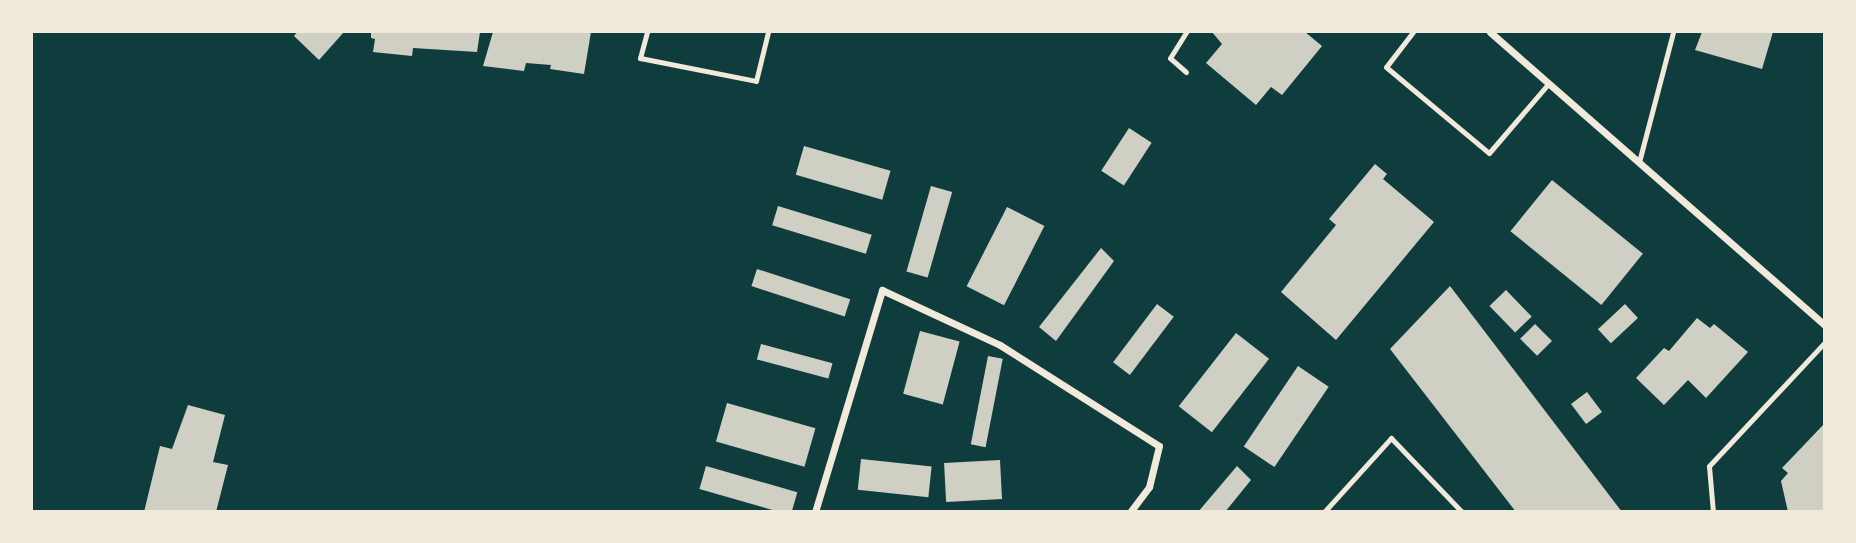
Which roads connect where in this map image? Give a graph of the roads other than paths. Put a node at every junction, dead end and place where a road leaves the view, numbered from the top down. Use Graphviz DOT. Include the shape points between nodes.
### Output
graph roads {
  1 [pos="647,32"];
  2 [pos="768,32"];
  3 [pos="1186,32"];
  4 [pos="1413,32"];
  5 [pos="1490,32"];
  6 [pos="1673,32"];
  7 [pos="1186,72"];
  8 [pos="1549,83"];
  9 [pos="1639,162"];
  10 [pos="1825,325"];
  11 [pos="1825,342"];
  12 [pos="816,512"];
  13 [pos="1130,512"];
  14 [pos="1324,512"];
  15 [pos="1462,512"];
  16 [pos="1713,512"];
  1 -- 2 [label="lane" via="640,58 756,80"];
  3 -- 7 [label="lane" via="1170,58"];
  4 -- 8 [label="lane" via="1386,67 1489,153"];
  5 -- 8 [label="street"];
  6 -- 9 [label="lane"];
  8 -- 9 [label="street"];
  9 -- 10 [label="street"];
  11 -- 16 [label="lane" via="1709,466"];
  12 -- 13 [label="street" via="882,290 1000,345 1159,446 1149,487"];
  14 -- 15 [label="lane" via="1391,438"];
}
